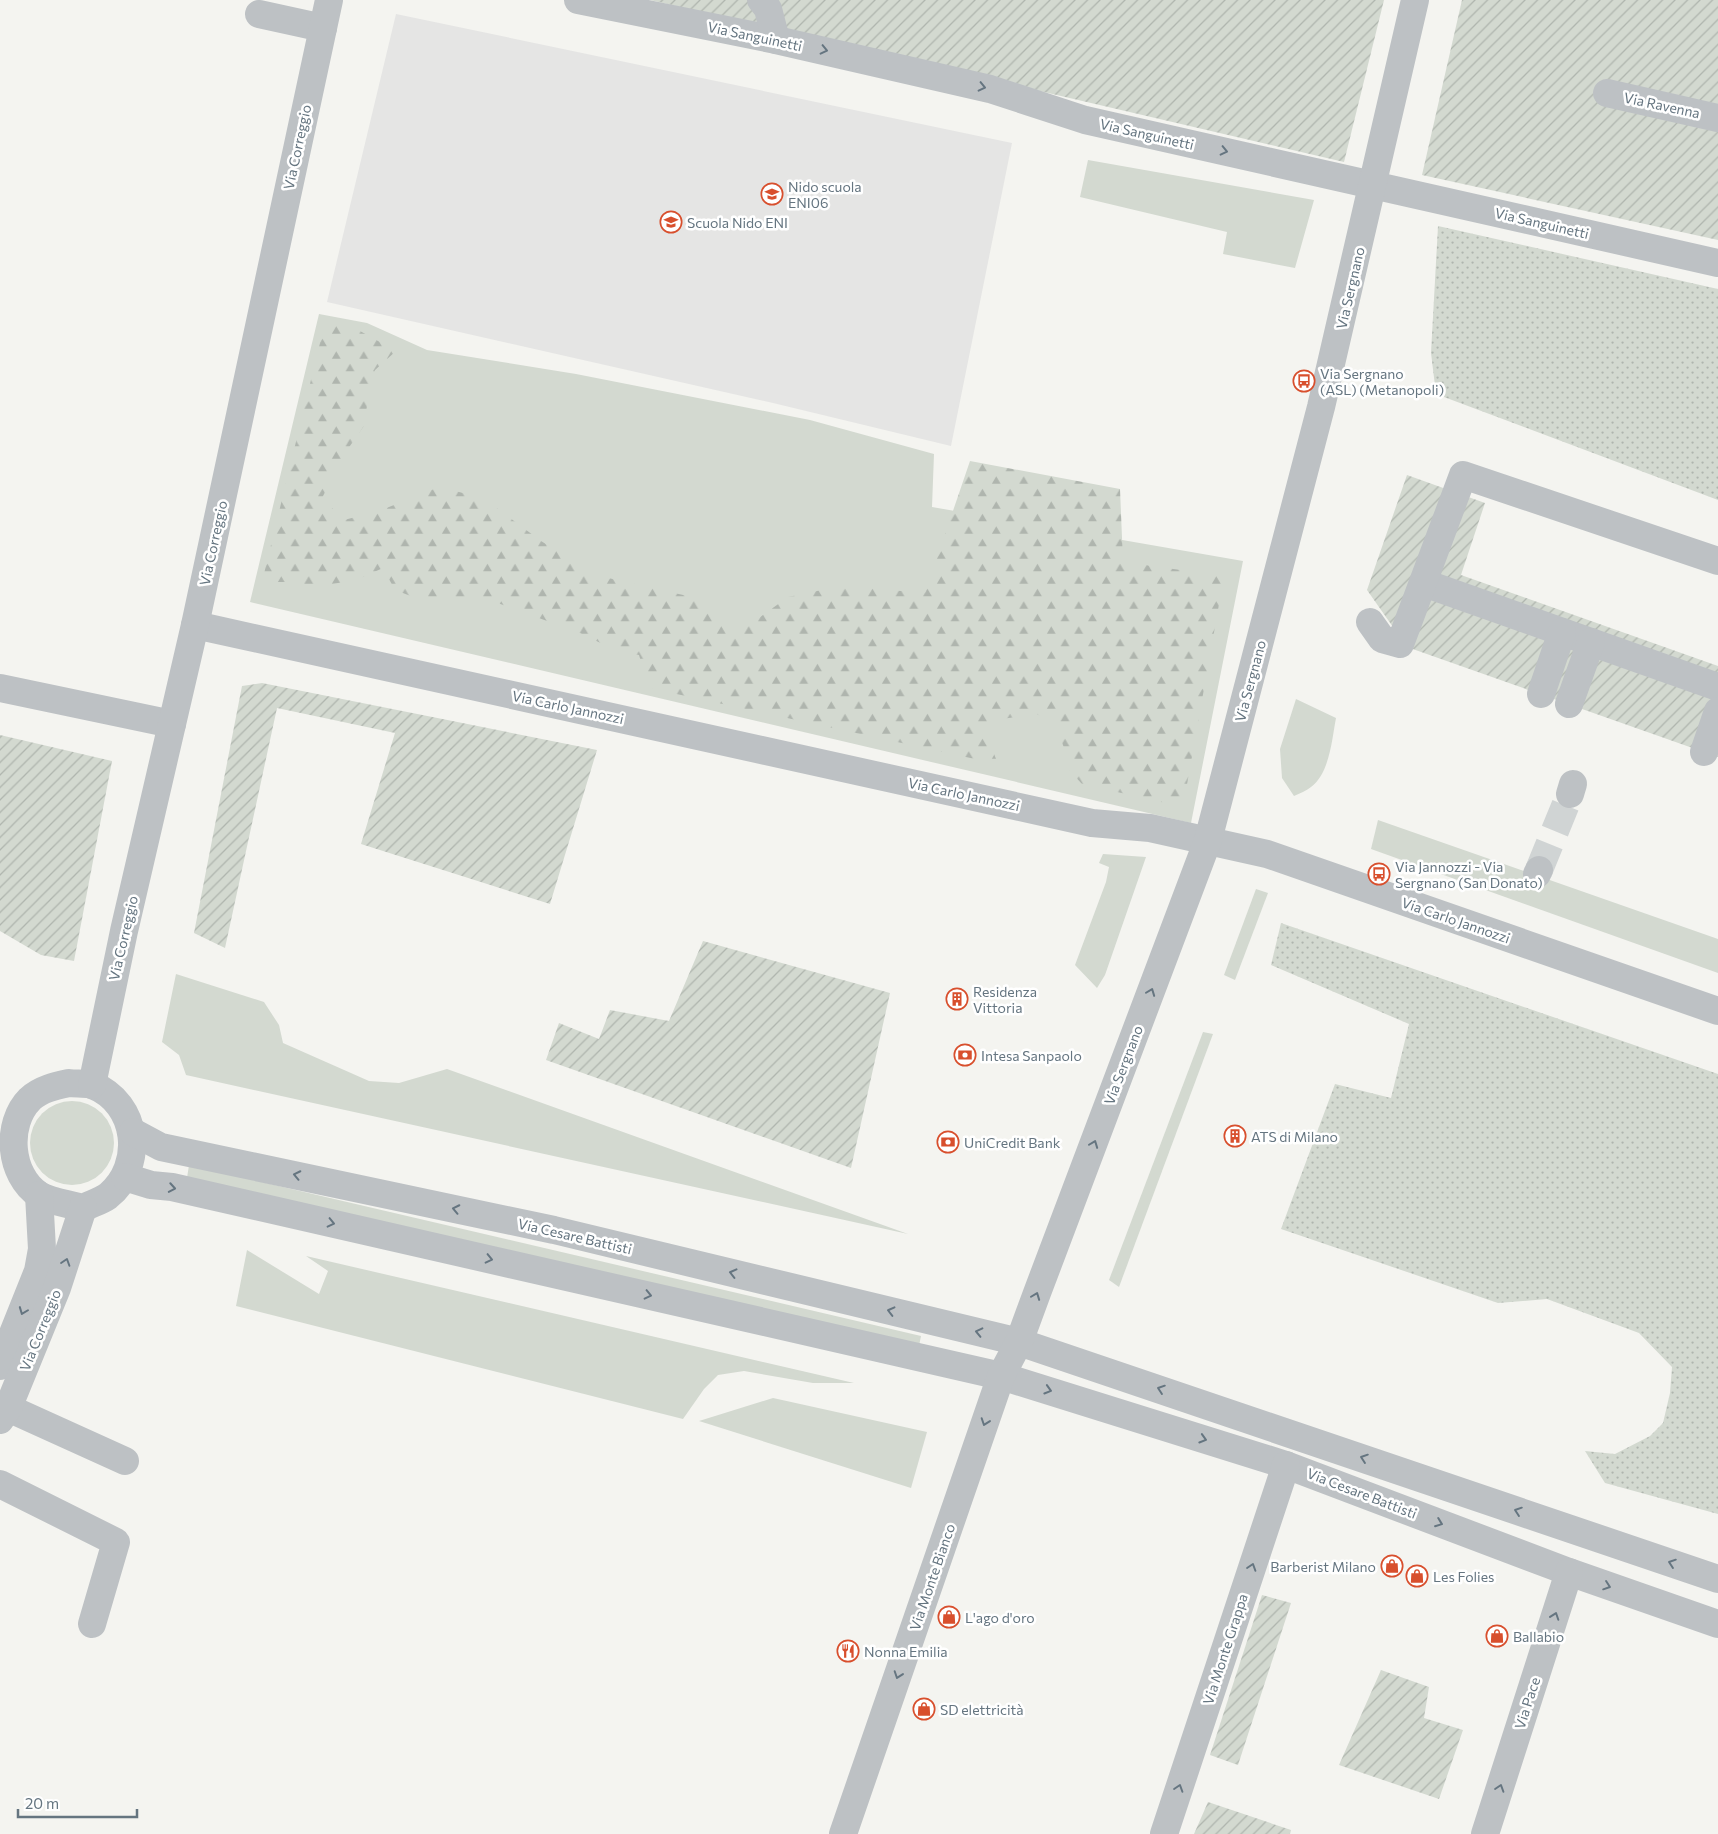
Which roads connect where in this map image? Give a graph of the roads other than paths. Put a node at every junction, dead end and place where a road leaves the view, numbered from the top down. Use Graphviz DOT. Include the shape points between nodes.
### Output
graph roads {
  1 [pos="329,0"];
  2 [pos="578,0"];
  3 [pos="760,0"];
  4 [pos="1415,0"];
  5 [pos="259,14"];
  6 [pos="323,28"];
  7 [pos="776,40"];
  8 [pos="1607,93"];
  9 [pos="1718,118"];
  10 [pos="1374,184"];
  11 [pos="1718,263"];
  12 [pos="1718,561"];
  13 [pos="1424,583"];
  14 [pos="195,625"];
  15 [pos="1562,632"];
  16 [pos="1375,640"];
  17 [pos="1591,642"];
  18 [pos="1718,687"];
  19 [pos="0,688"];
  20 [pos="1541,694"];
  21 [pos="1569,704"];
  22 [pos="1718,711"];
  23 [pos="172,724"];
  24 [pos="1704,752"];
  25 [pos="1208,840"];
  26 [pos="1718,1011"];
  27 [pos="92,1085"];
  28 [pos="133,1132"];
  29 [pos="6,1138"];
  30 [pos="125,1177"];
  31 [pos="39,1195"];
  32 [pos="83,1208"];
  33 [pos="1018,1342"];
  34 [pos="0,1366"];
  35 [pos="1001,1376"];
  36 [pos="4,1414"];
  37 [pos="125,1461"];
  38 [pos="1286,1465"];
  39 [pos="0,1484"];
  40 [pos="1569,1572"];
  41 [pos="1718,1579"];
  42 [pos="92,1624"];
  43 [pos="1718,1624"];
  44 [pos="843,1834"];
  45 [pos="1164,1834"];
  46 [pos="1485,1834"];
  1 -- 6 [label="street, Via Correggio"];
  2 -- 7 [label="street, Via Sanguinetti"];
  3 -- 7 [label="street" via="768,9"];
  4 -- 10 [label="street, Via Sergnano"];
  5 -- 6 [label="street"];
  6 -- 14 [label="street, Via Correggio"];
  7 -- 10 [label="street, Via Sanguinetti, one-way" via="990,88 1085,120"];
  8 -- 9 [label="street, Via Ravenna"];
  10 -- 11 [label="street, Via Sanguinetti"];
  10 -- 25 [label="street, Via Sergnano" via="1323,398"];
  12 -- 13 [label="street" via="1463,475"];
  13 -- 15 [label="street"];
  13 -- 16 [label="street" via="1400,644"];
  14 -- 23 [label="street, Via Correggio"];
  14 -- 25 [label="street, Via Carlo Jannozzi" via="1092,823 1150,828"];
  15 -- 17 [label="street"];
  15 -- 20 [label="street"];
  17 -- 18 [label="street"];
  17 -- 21 [label="street"];
  19 -- 23 [label="street"];
  22 -- 24 [label="street"];
  23 -- 27 [label="street, Via Correggio"];
  25 -- 26 [label="street, Via Carlo Jannozzi" via="1267,854"];
  33 -- 25 [label="street, Via Sergnano, one-way"];
  27 -- 28 [label="street" via="109,1096 124,1112"];
  27 -- 29 [label="street" via="69,1083 47,1088 30,1099"];
  28 -- 30 [label="street" via="132,1155"];
  33 -- 28 [label="street, Via Cesare Battisti, one-way" via="554,1230 161,1147"];
  29 -- 31 [label="street" via="25,1181"];
  30 -- 32 [label="street" via="107,1196"];
  30 -- 35 [label="street, Via Cesare Battisti, one-way"];
  31 -- 32 [label="street"];
  31 -- 34 [label="street, Via Correggio, one-way" via="42,1250 38,1271"];
  36 -- 32 [label="street, Via Correggio, one-way" via="57,1288"];
  33 -- 35 [label="street"];
  41 -- 33 [label="street, Via Cesare Battisti, one-way"];
  35 -- 38 [label="street, Via Cesare Battisti, one-way"];
  35 -- 44 [label="street, Via Monte Bianco, one-way"];
  36 -- 37 [label="street"];
  38 -- 40 [label="street, Via Cesare Battisti, one-way"];
  45 -- 38 [label="street, Via Monte Grappa, one-way"];
  39 -- 42 [label="street" via="116,1542"];
  40 -- 43 [label="street, Via Cesare Battisti, one-way"];
  46 -- 40 [label="street, Via Pace, one-way"];
}
